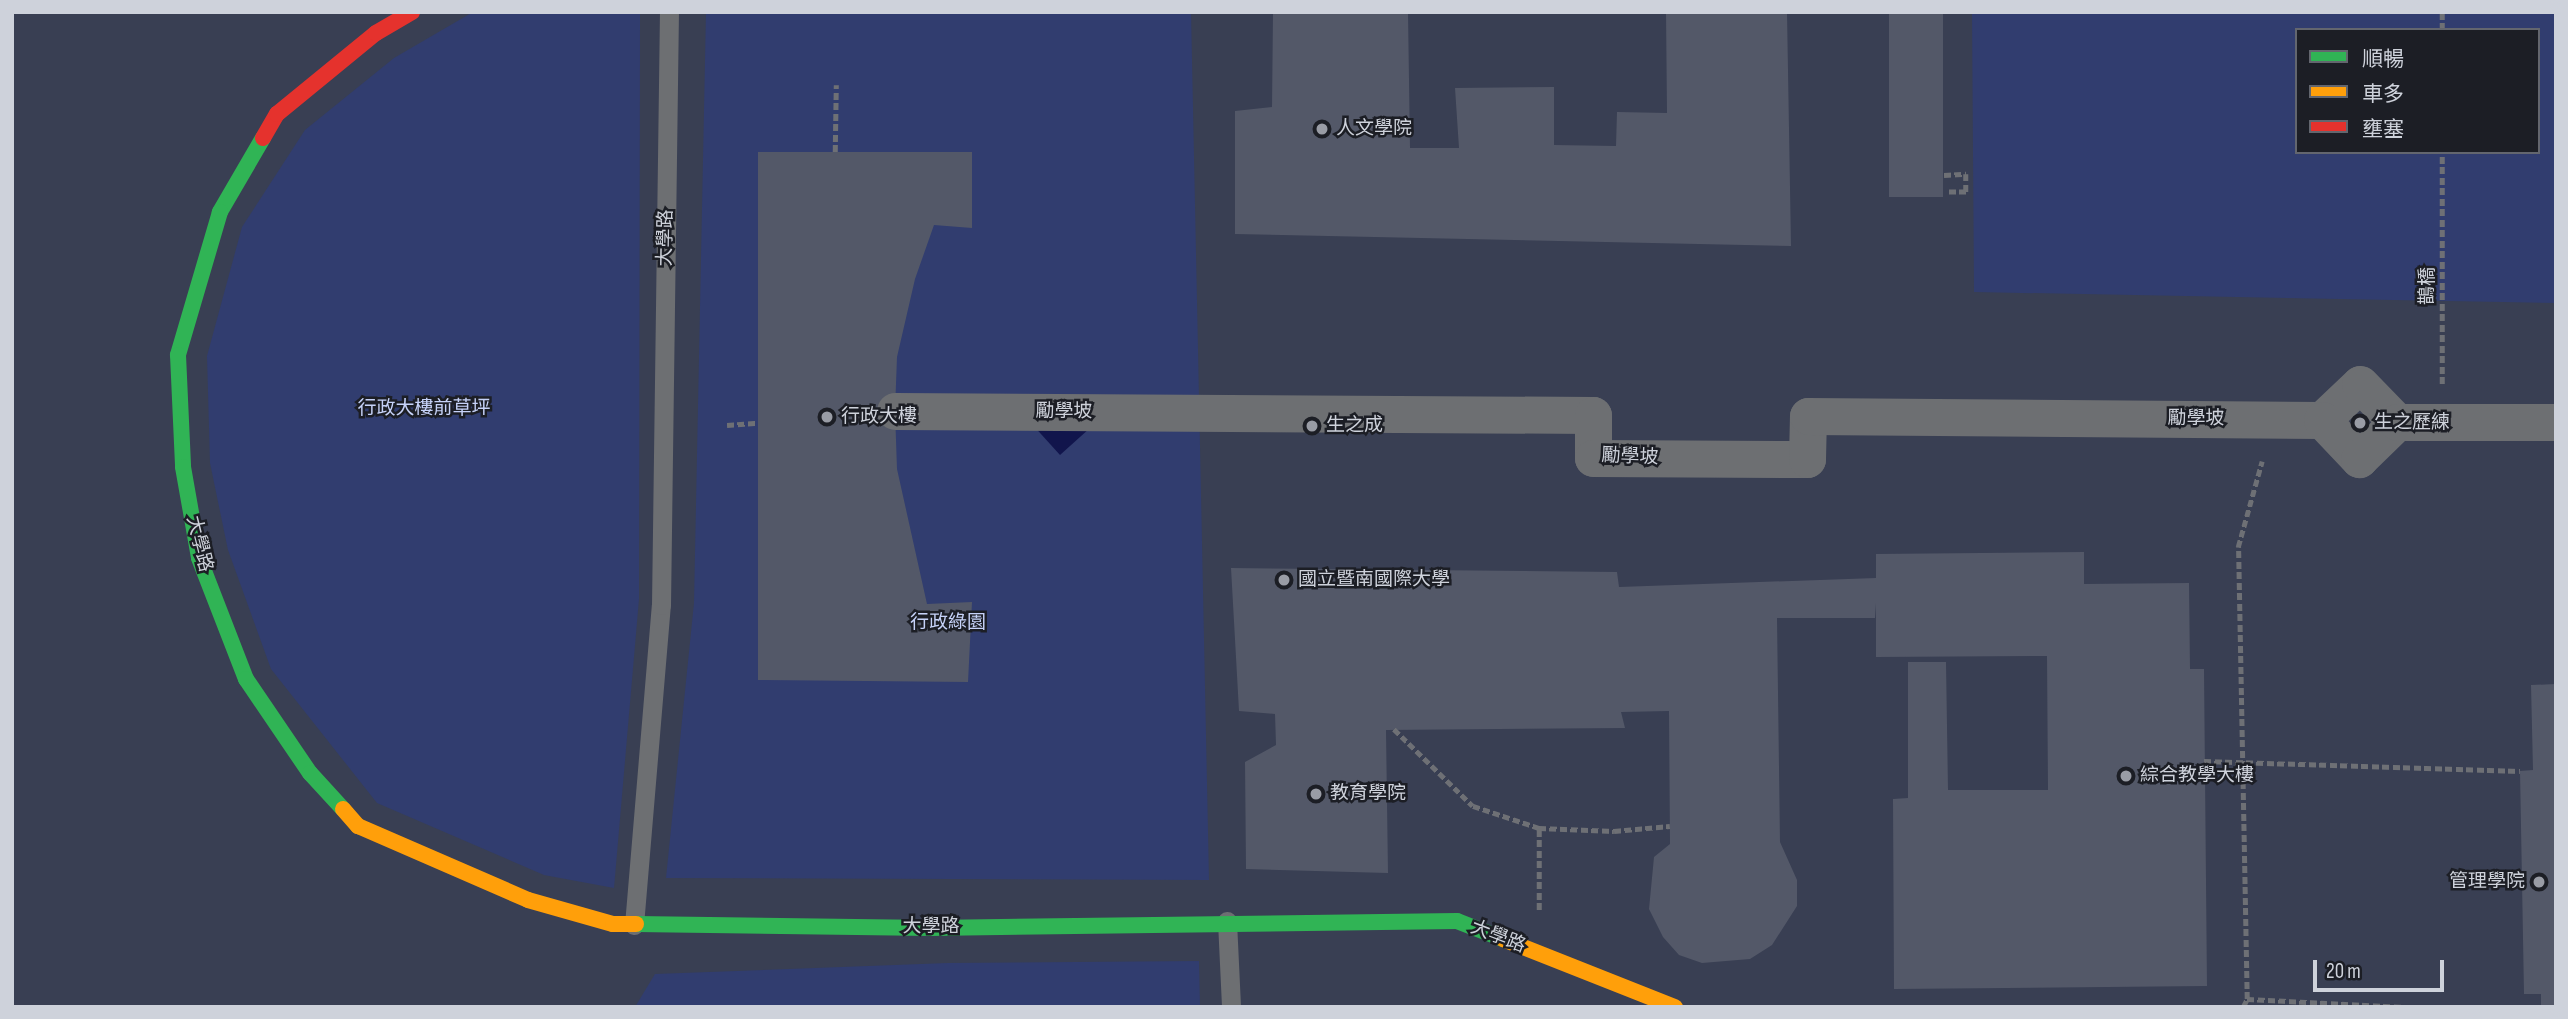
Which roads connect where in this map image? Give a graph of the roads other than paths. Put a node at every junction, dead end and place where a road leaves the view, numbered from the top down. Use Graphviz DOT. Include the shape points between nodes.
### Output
graph roads {
  1 [pos="412,12"];
  2 [pos="669,12"];
  3 [pos="895,411"];
  4 [pos="2322,419"];
  5 [pos="2397,422"];
  6 [pos="2556,422"];
  7 [pos="1227,921"];
  8 [pos="635,925"];
  9 [pos="1231,1007"];
  10 [pos="1675,1007"];
  1 -- 8 [label="street, 大學路" via="376,33 277,114 220,212 178,355 183,467 199,558 246,679 310,773 358,826 528,900 613,924"];
  2 -- 8 [label="lane, 大學路" via="661,605"];
  3 -- 4 [label="street, 勵學坡" via="1594,415 1593,458 1807,460 1808,416"];
  4 -- 5 [label="street" via="2360,384"];
  4 -- 5 [label="street" via="2359,459"];
  5 -- 6 [label="street"];
  7 -- 8 [label="street, 大學路" via="931,928"];
  7 -- 9 [label="lane"];
  7 -- 10 [label="street, 大學路" via="1457,921"];
}
